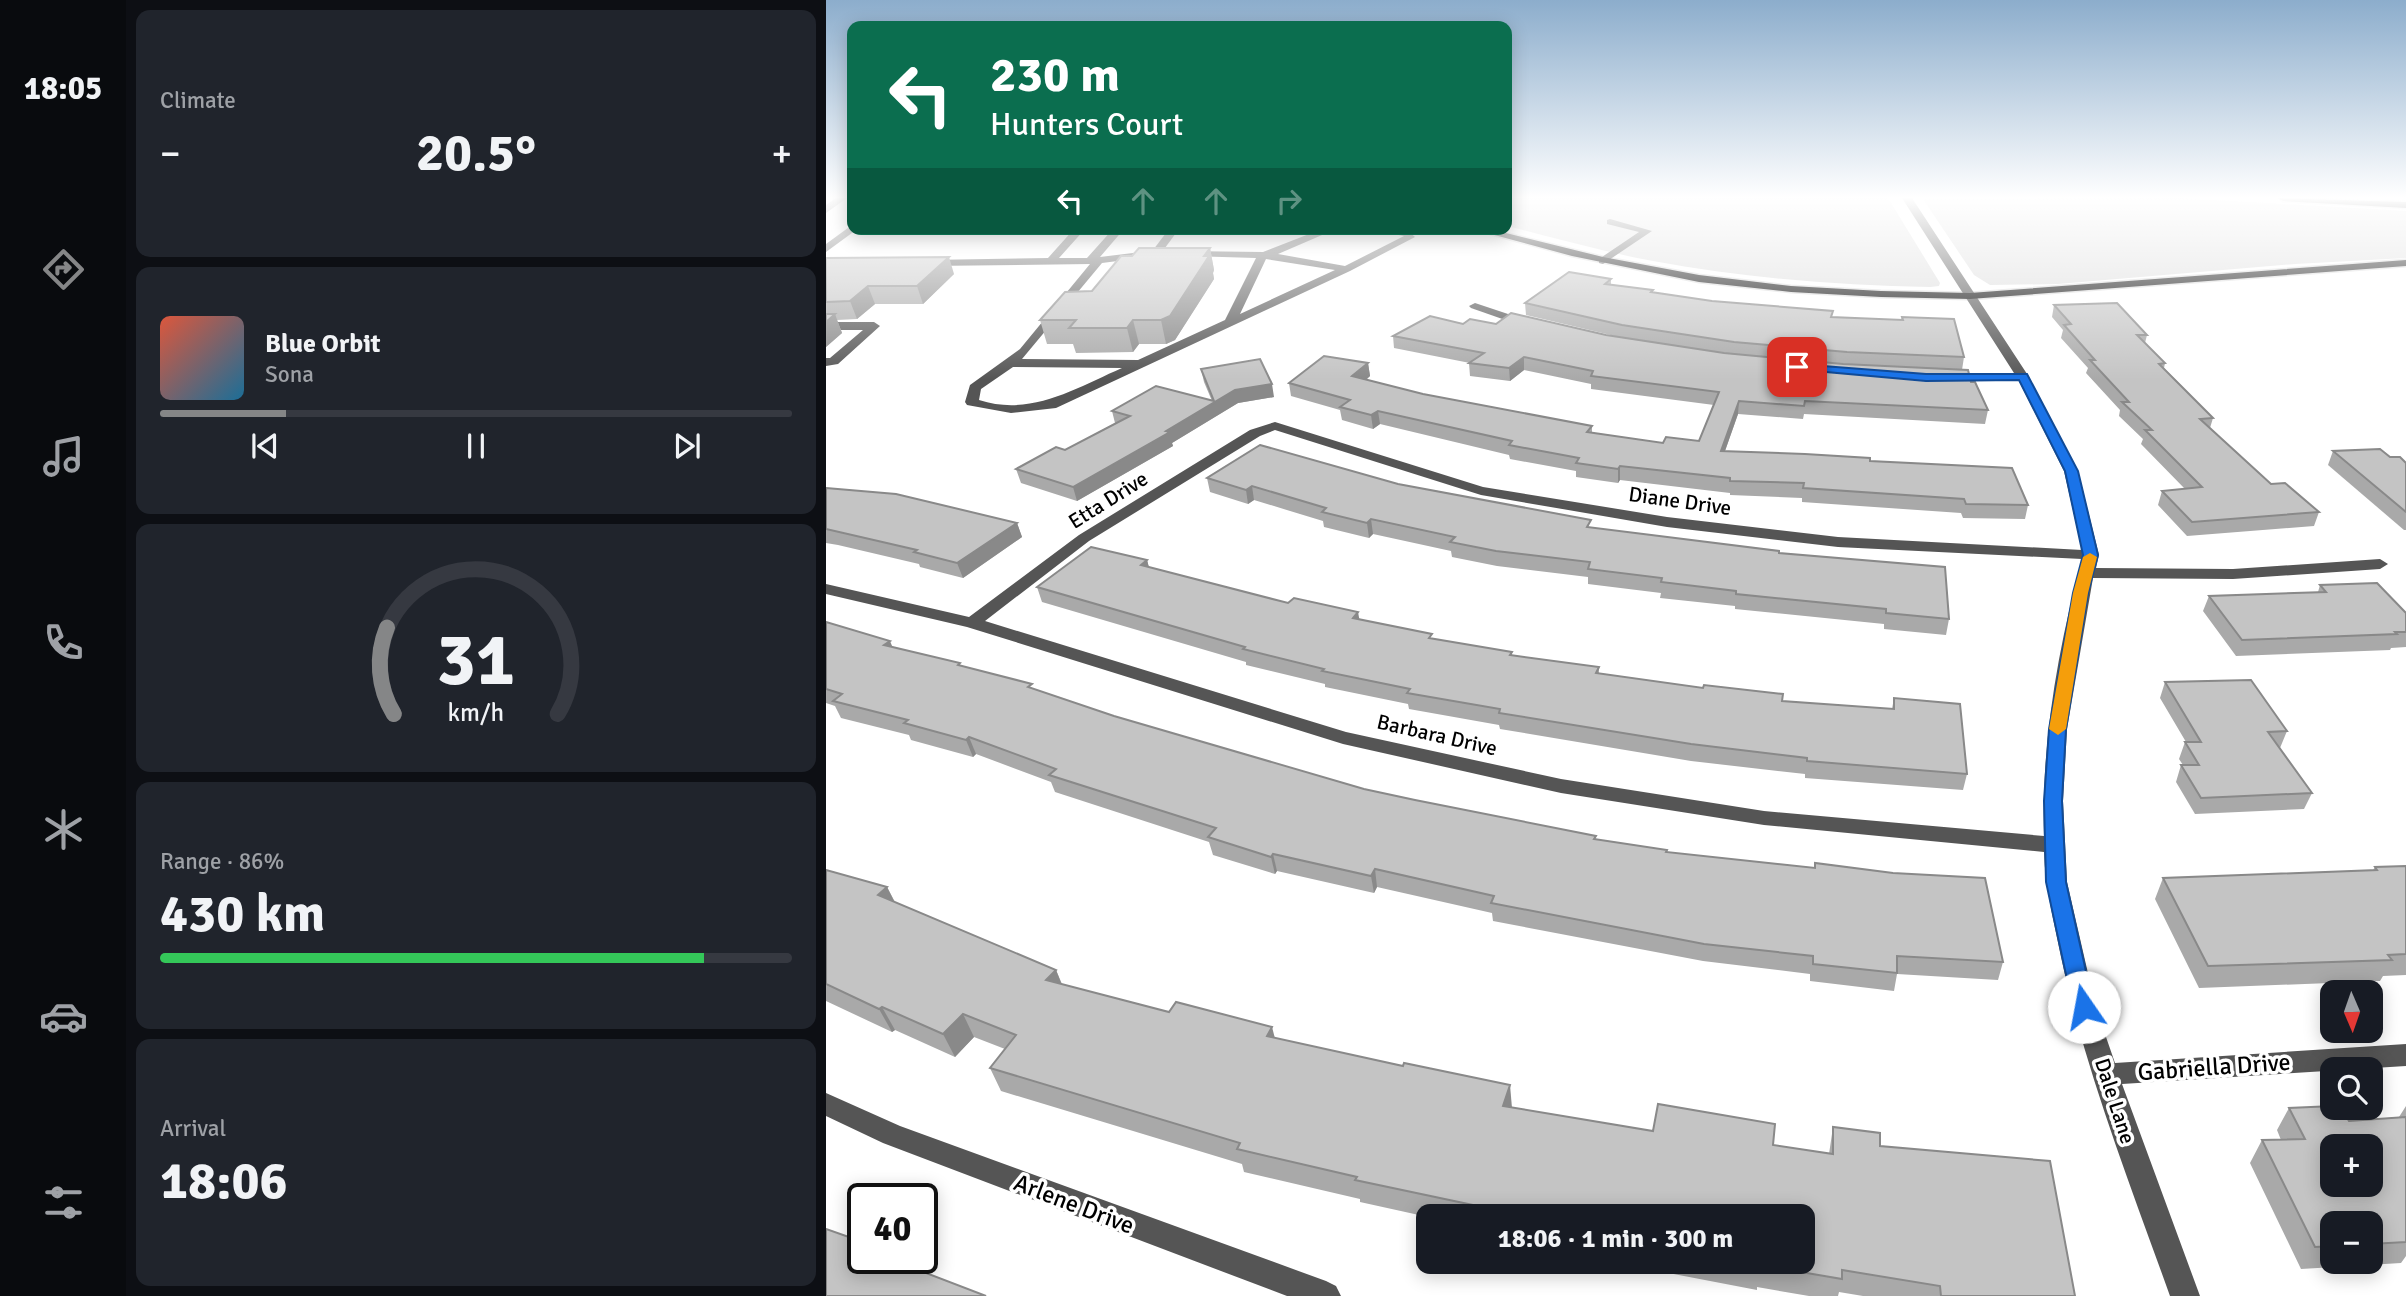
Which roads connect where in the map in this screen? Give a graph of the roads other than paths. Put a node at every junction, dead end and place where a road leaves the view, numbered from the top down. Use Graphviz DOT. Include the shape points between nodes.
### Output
graph roads {
  1 [pos="1053,258"];
  2 [pos="1097,258"];
  3 [pos="1117,258"];
  4 [pos="1261,258"];
  5 [pos="1284,258"];
  6 [pos="1367,258"];
  7 [pos="1593,258"];
  8 [pos="1607,258"];
  9 [pos="1946,258"];
  10 [pos="1051,261"];
  11 [pos="1095,261"];
  12 [pos="1603,261"];
  13 [pos="919,263"];
  14 [pos="2406,263"];
  15 [pos="1346,269"];
  16 [pos="1970,296"];
  17 [pos="1475,306"];
  18 [pos="1230,322"];
  19 [pos="826,326"];
  20 [pos="1538,326"];
  21 [pos="826,362"];
  22 [pos="1010,363"];
  23 [pos="1141,364"];
  24 [pos="1940,377"];
  25 [pos="2023,377"];
  26 [pos="1275,426"];
  27 [pos="2088,564"];
  28 [pos="2380,564"];
  29 [pos="826,589"];
  30 [pos="972,623"];
  31 [pos="2055,845"];
  32 [pos="2406,1055"];
  33 [pos="2105,1074"];
  34 [pos="826,1104"];
  35 [pos="1326,1296"];
  36 [pos="2185,1296"];
  1 -- 10 [label="street"];
  2 -- 11 [label="street"];
  3 -- 11 [label="street"];
  4 -- 18 [label="street"];
  5 -- 15 [label="street"];
  6 -- 15 [label="street"];
  7 -- 12 [label="main road"];
  8 -- 12 [label="street"];
  9 -- 16 [label="street, Dale Lane"];
  10 -- 11 [label="street"];
  10 -- 13 [label="street"];
  11 -- 22 [label="street" via="1024,352"];
  12 -- 16 [label="main road" via="1816,291"];
  14 -- 16 [label="main road"];
  15 -- 18 [label="street"];
  16 -- 25 [label="street, Dale Lane"];
  17 -- 20 [label="street"];
  18 -- 23 [label="street"];
  19 -- 21 [label="street" via="874,326 834,361"];
  22 -- 23 [label="street"];
  22 -- 23 [label="street" via="975,388 972,402 988,408 1051,405"];
  24 -- 25 [label="street"];
  25 -- 27 [label="street, Dale Lane" via="2071,471"];
  26 -- 27 [label="street, Diane Drive" via="1481,491 1667,522"];
  26 -- 30 [label="street, Etta Drive" via="1255,433 1084,538"];
  27 -- 28 [label="street, Diane Drive" via="2234,574"];
  27 -- 31 [label="street, Dale Lane" via="2058,729"];
  29 -- 30 [label="street, Barbara Drive"];
  30 -- 31 [label="street, Barbara Drive" via="1343,738 1561,786 1764,818"];
  31 -- 33 [label="street, Dale Lane" via="2056,882 2081,995"];
  32 -- 33 [label="street, Gabriella Drive"];
  33 -- 36 [label="street, Dale Lane"];
  34 -- 35 [label="street, Arlene Drive" via="891,1135"];
}
